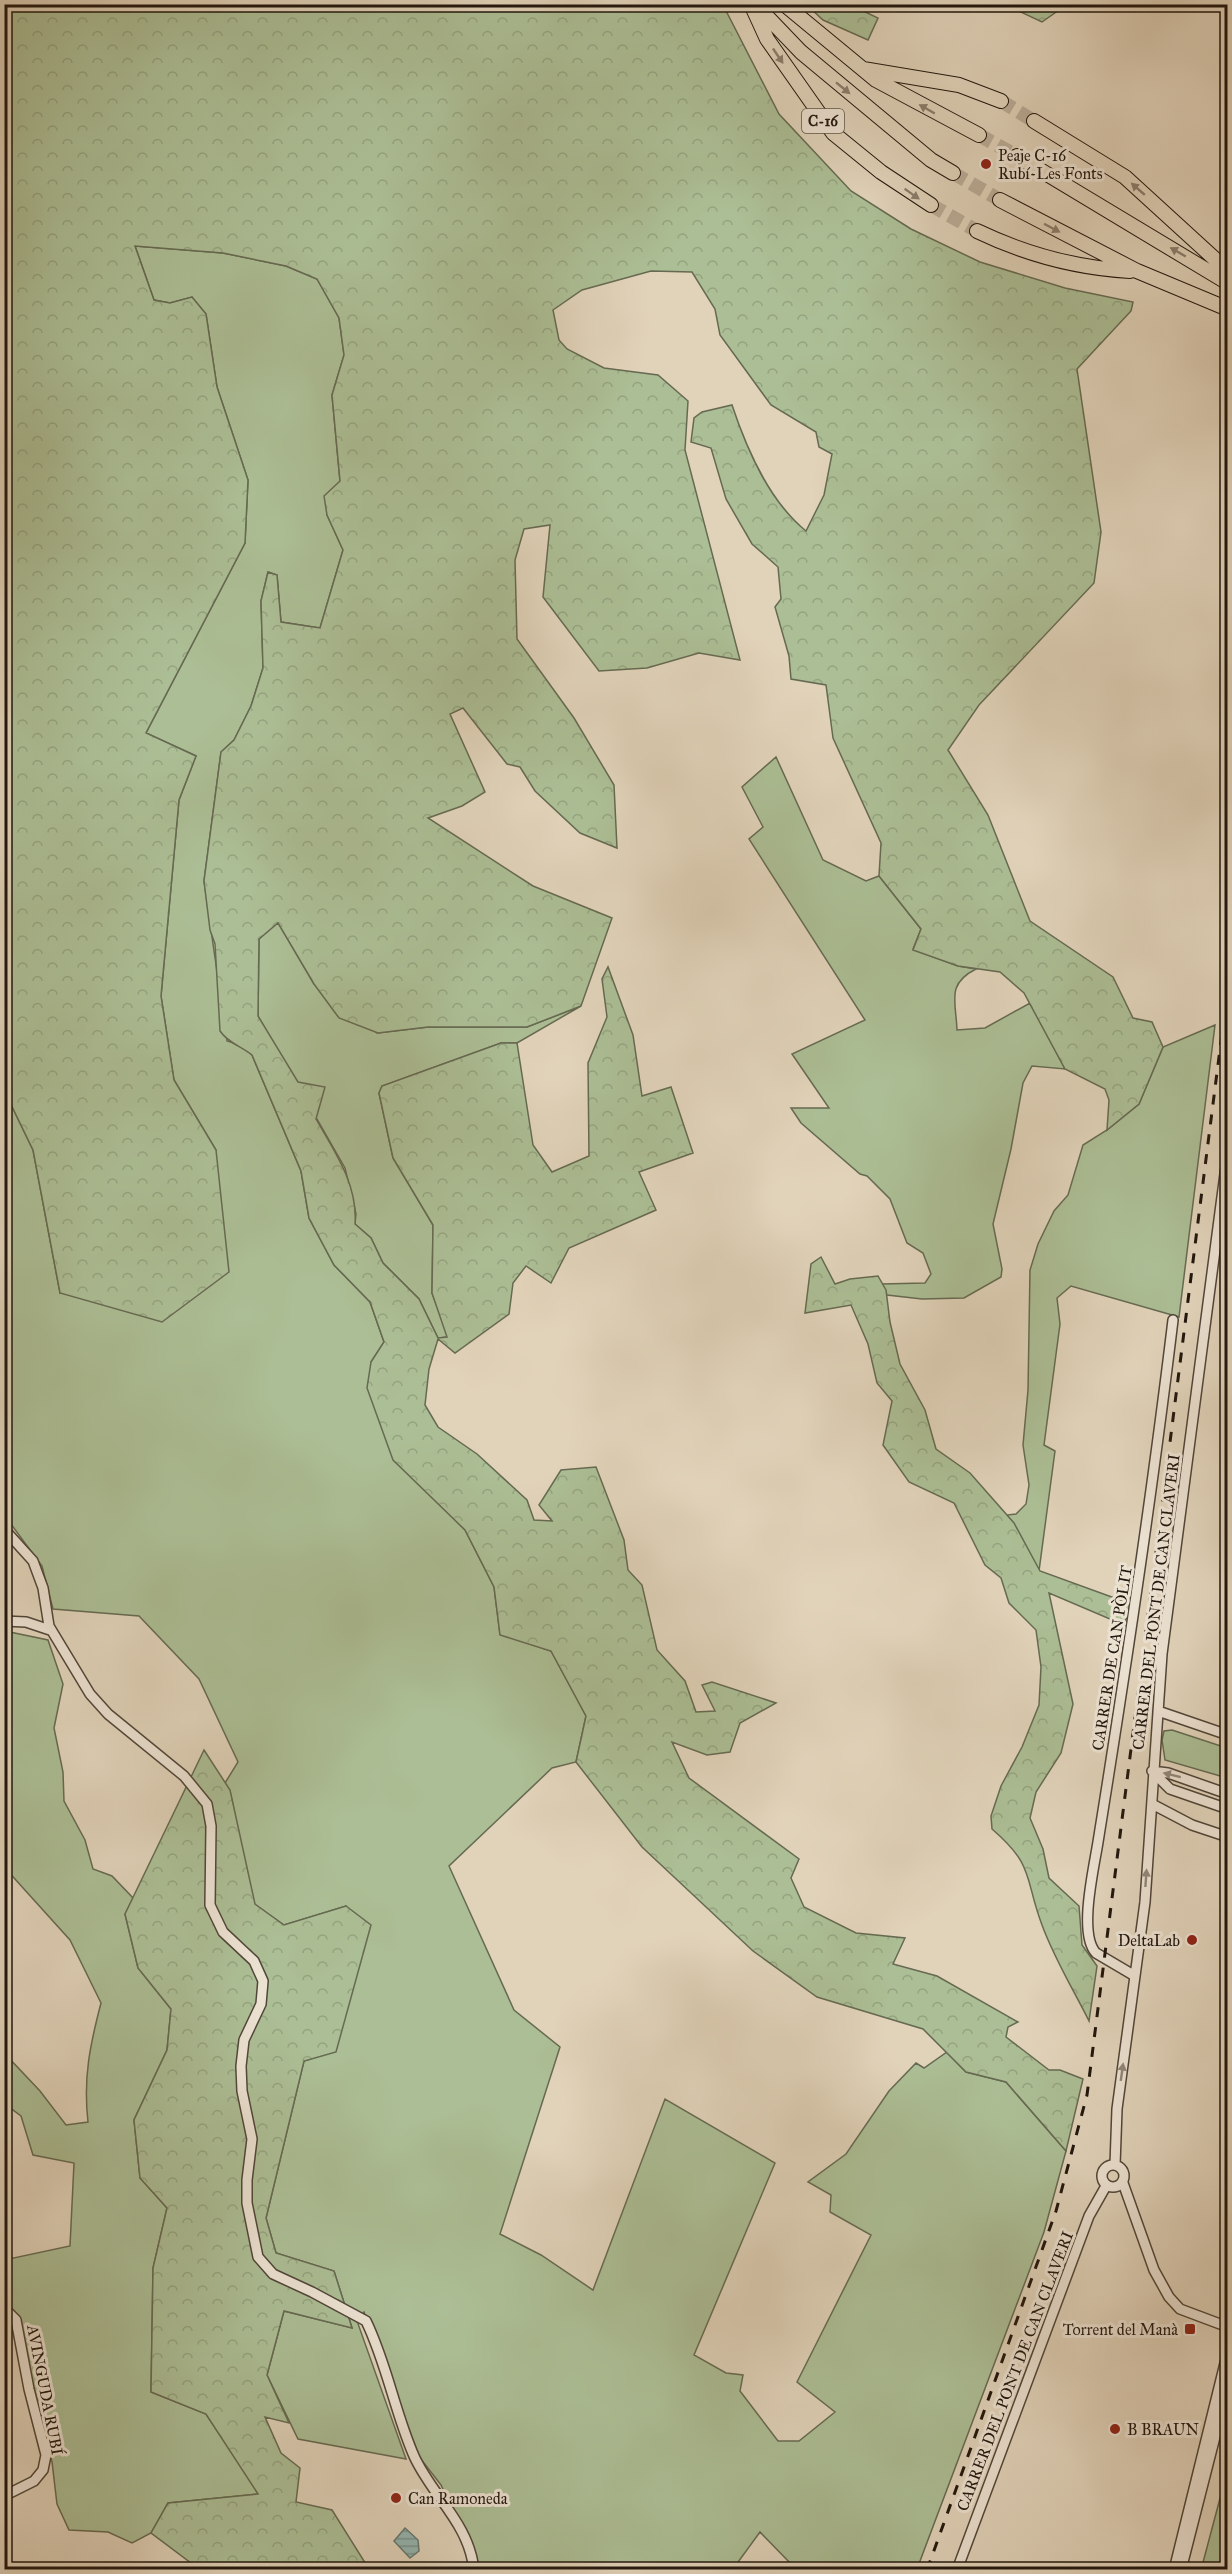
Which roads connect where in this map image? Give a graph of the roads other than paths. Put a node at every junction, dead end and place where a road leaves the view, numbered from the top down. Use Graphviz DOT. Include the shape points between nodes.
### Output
graph roads {
  1 [pos="753,4"];
  2 [pos="784,4"];
  3 [pos="862,68"];
  4 [pos="1001,101"];
  5 [pos="1034,121"];
  6 [pos="979,135"];
  7 [pos="1017,156"];
  8 [pos="953,173"];
  9 [pos="1000,200"];
  10 [pos="932,206"];
  11 [pos="977,231"];
  12 [pos="1137,271"];
  13 [pos="1227,271"];
  14 [pos="1227,283"];
  15 [pos="1227,309"];
  16 [pos="1227,1151"];
  17 [pos="1173,1320"];
  18 [pos="4,1529"];
  19 [pos="4,1621"];
  20 [pos="50,1630"];
  21 [pos="1158,1711"];
  22 [pos="1227,1735"];
  23 [pos="1152,1771"];
  24 [pos="1227,1794"];
  25 [pos="1152,1804"];
  26 [pos="1227,1809"];
  27 [pos="1227,1837"];
  28 [pos="1135,1976"];
  29 [pos="1115,2165"];
  30 [pos="1115,2185"];
  31 [pos="4,2308"];
  32 [pos="1227,2327"];
  33 [pos="1227,2351"];
  34 [pos="1227,2386"];
  35 [pos="4,2496"];
  36 [pos="474,2570"];
  37 [pos="957,2570"];
  38 [pos="1174,2570"];
  39 [pos="1181,2570"];
  1 -- 8 [label="highway, C-16, one-way" via="801,52"];
  1 -- 10 [label="highway, C-16, one-way" via="767,39 833,133"];
  2 -- 3 [label="highway"];
  3 -- 4 [label="highway" via="959,85"];
  6 -- 3 [label="highway, one-way" via="935,114"];
  13 -- 5 [label="highway, one-way" via="1125,177"];
  14 -- 7 [label="highway, one-way"];
  9 -- 12 [label="highway, one-way"];
  11 -- 12 [label="highway" via="1014,249 1093,269"];
  12 -- 15 [label="highway"];
  16 -- 21 [label="street, CARRER DEL PONT DE CAN CLAVERI" via="1162,1654"];
  17 -- 28 [label="street, CARRER DE CAN PÒLIT" via="1138,1598 1087,1929 1096,1953"];
  18 -- 20 [label="street" via="29,1554 38,1570"];
  19 -- 20 [label="street" via="26,1622"];
  20 -- 36 [label="street" via="98,1704 184,1776 207,1804 211,1826 210,1905 223,1932 254,1960 263,1981 261,2004 244,2040 241,2066 252,2139 246,2191 256,2250 262,2264 273,2274 366,2321 415,2457 460,2527"];
  21 -- 22 [label="street"];
  21 -- 23 [label="street, CARRER DEL PONT DE CAN CLAVERI"];
  24 -- 23 [label="street, one-way"];
  23 -- 25 [label="street, CARRER DEL PONT DE CAN CLAVERI"];
  23 -- 26 [label="street" via="1170,1789"];
  25 -- 27 [label="street" via="1192,1825"];
  28 -- 25 [label="street, CARRER DEL PONT DE CAN CLAVERI, one-way"];
  29 -- 28 [label="street, CARRER DEL PONT DE CAN CLAVERI, one-way" via="1117,2109"];
  29 -- 30 [label="street" via="1123,2171"];
  29 -- 30 [label="street, CARRER DEL PONT DE CAN CLAVERI" via="1102,2173"];
  30 -- 32 [label="street" via="1127,2198 1154,2270 1169,2297 1180,2309"];
  30 -- 37 [label="street, CARRER DEL PONT DE CAN CLAVERI" via="1089,2216"];
  31 -- 35 [label="street, AVINGUDA RUBÍ" via="16,2320 46,2455 43,2470 34,2481"];
  33 -- 38 [label="street"];
  34 -- 39 [label="street"];
}
